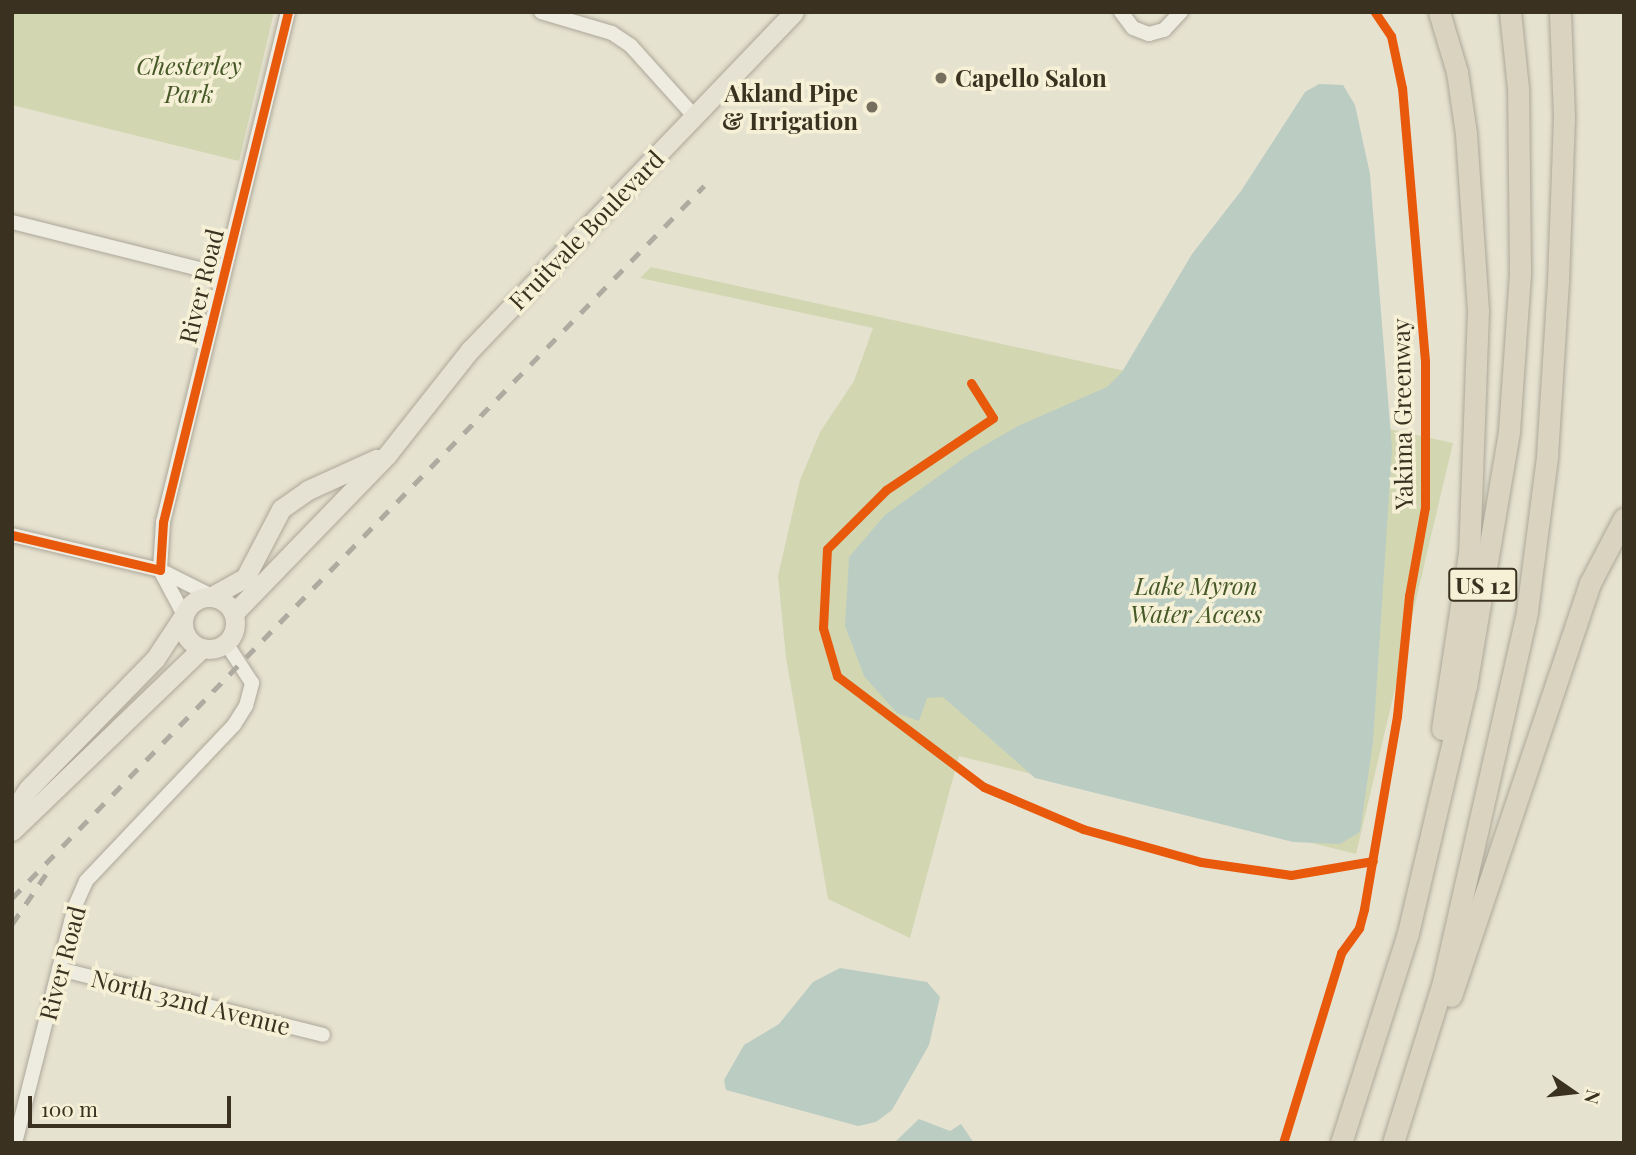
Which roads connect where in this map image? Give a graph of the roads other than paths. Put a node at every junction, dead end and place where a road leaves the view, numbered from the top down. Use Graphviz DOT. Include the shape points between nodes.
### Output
graph roads {
  1 [pos="288,12"];
  2 [pos="541,12"];
  3 [pos="794,12"];
  4 [pos="1121,12"];
  5 [pos="1181,12"];
  6 [pos="1439,12"];
  7 [pos="1510,12"];
  8 [pos="1560,12"];
  9 [pos="694,116"];
  10 [pos="12,222"];
  11 [pos="223,275"];
  12 [pos="387,455"];
  13 [pos="1624,517"];
  14 [pos="12,535"];
  15 [pos="160,570"];
  16 [pos="212,596"];
  17 [pos="234,614"];
  18 [pos="184,615"];
  19 [pos="226,643"];
  20 [pos="202,648"];
  21 [pos="12,812"];
  22 [pos="12,831"];
  23 [pos="1408,933"];
  24 [pos="59,969"];
  25 [pos="323,1035"];
  26 [pos="1395,1137"];
  27 [pos="16,1143"];
  28 [pos="1341,1143"];
  1 -- 11 [label="street, River Road"];
  2 -- 9 [label="street" via="612,33 631,46"];
  3 -- 9 [label="main road, Fruitvale Boulevard"];
  4 -- 5 [label="street" via="1133,28 1149,34 1164,30"];
  6 -- 23 [label="highway" via="1457,72 1466,134 1478,312 1468,552 1454,664 1416,865"];
  7 -- 23 [label="highway, US 12" via="1518,88 1520,273 1509,431 1466,686"];
  8 -- 26 [label="highway, US 12" via="1564,117 1557,294 1547,456 1527,611 1465,894"];
  9 -- 12 [label="main road, Fruitvale Boulevard" via="470,350"];
  10 -- 11 [label="street"];
  11 -- 15 [label="street, River Road" via="163,523"];
  12 -- 16 [label="main road, Fruitvale Boulevard" via="308,490 281,509 245,579"];
  12 -- 17 [label="main road, Fruitvale Boulevard"];
  13 -- 26 [label="highway" via="1590,583 1472,944"];
  14 -- 15 [label="street"];
  15 -- 16 [label="street"];
  15 -- 18 [label="street"];
  16 -- 17 [label="main road" via="225,602"];
  16 -- 18 [label="main road, Fruitvale Boulevard" via="194,601"];
  17 -- 19 [label="main road, Fruitvale Boulevard" via="235,629"];
  18 -- 20 [label="main road" via="188,639"];
  18 -- 21 [label="main road, Fruitvale Boulevard" via="155,659 28,789"];
  19 -- 20 [label="main road"];
  19 -- 24 [label="street, River Road" via="251,683 242,716 86,881"];
  20 -- 22 [label="main road"];
  23 -- 28 [label="highway, US 12"];
  24 -- 25 [label="street, North 32nd Avenue"];
  24 -- 27 [label="street, River Road"];
}
